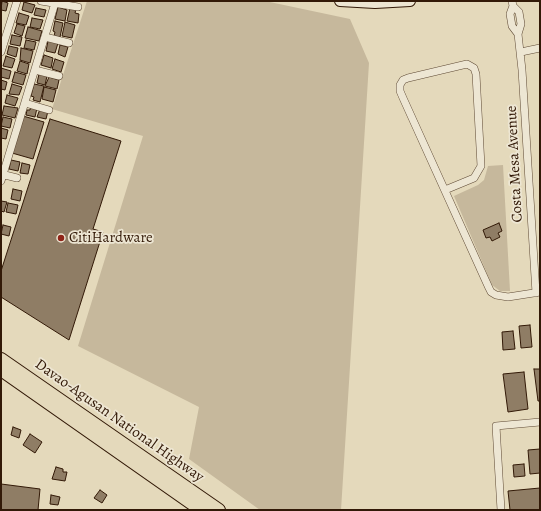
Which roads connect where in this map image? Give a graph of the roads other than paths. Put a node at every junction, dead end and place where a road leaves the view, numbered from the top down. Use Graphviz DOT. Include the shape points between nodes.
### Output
graph roads {
  1 [pos="17,1"];
  2 [pos="41,1"];
  3 [pos="340,1"];
  4 [pos="410,1"];
  5 [pos="55,3"];
  6 [pos="513,3"];
  7 [pos="78,7"];
  8 [pos="45,37"];
  9 [pos="69,43"];
  10 [pos="540,48"];
  11 [pos="1,52"];
  12 [pos="521,52"];
  13 [pos="35,70"];
  14 [pos="59,76"];
  15 [pos="25,103"];
  16 [pos="49,110"];
  17 [pos="2,177"];
  18 [pos="17,178"];
  19 [pos="445,190"];
  20 [pos="538,292"];
  21 [pos="1,359"];
  22 [pos="1,370"];
  23 [pos="540,422"];
  24 [pos="162,476"];
  25 [pos="201,510"];
  26 [pos="219,510"];
  27 [pos="501,510"];
  1 -- 11 [label="street"];
  2 -- 5 [label="street"];
  3 -- 4 [label="main road"];
  5 -- 7 [label="street"];
  5 -- 8 [label="street"];
  6 -- 12 [label="street, Costa Mesa Avenue" via="510,14 512,26 518,34"];
  8 -- 9 [label="street"];
  8 -- 13 [label="street"];
  10 -- 12 [label="street"];
  12 -- 20 [label="street, Costa Mesa Avenue"];
  13 -- 14 [label="street"];
  13 -- 15 [label="street"];
  15 -- 16 [label="street"];
  15 -- 17 [label="street"];
  17 -- 18 [label="street"];
  19 -- 19 [label="street" via="403,98 400,85 408,78 467,64 474,68 476,74 481,166 474,178"];
  19 -- 20 [label="street" via="491,292 501,297"];
  21 -- 24 [label="highway, Davao-Agusan National Highway"];
  22 -- 24 [label="highway, Davao-Agusan National Highway"];
  23 -- 27 [label="street" via="496,426"];
  24 -- 25 [label="highway, Davao-Agusan National Highway"];
  24 -- 26 [label="highway, Davao-Agusan National Highway"];
}
